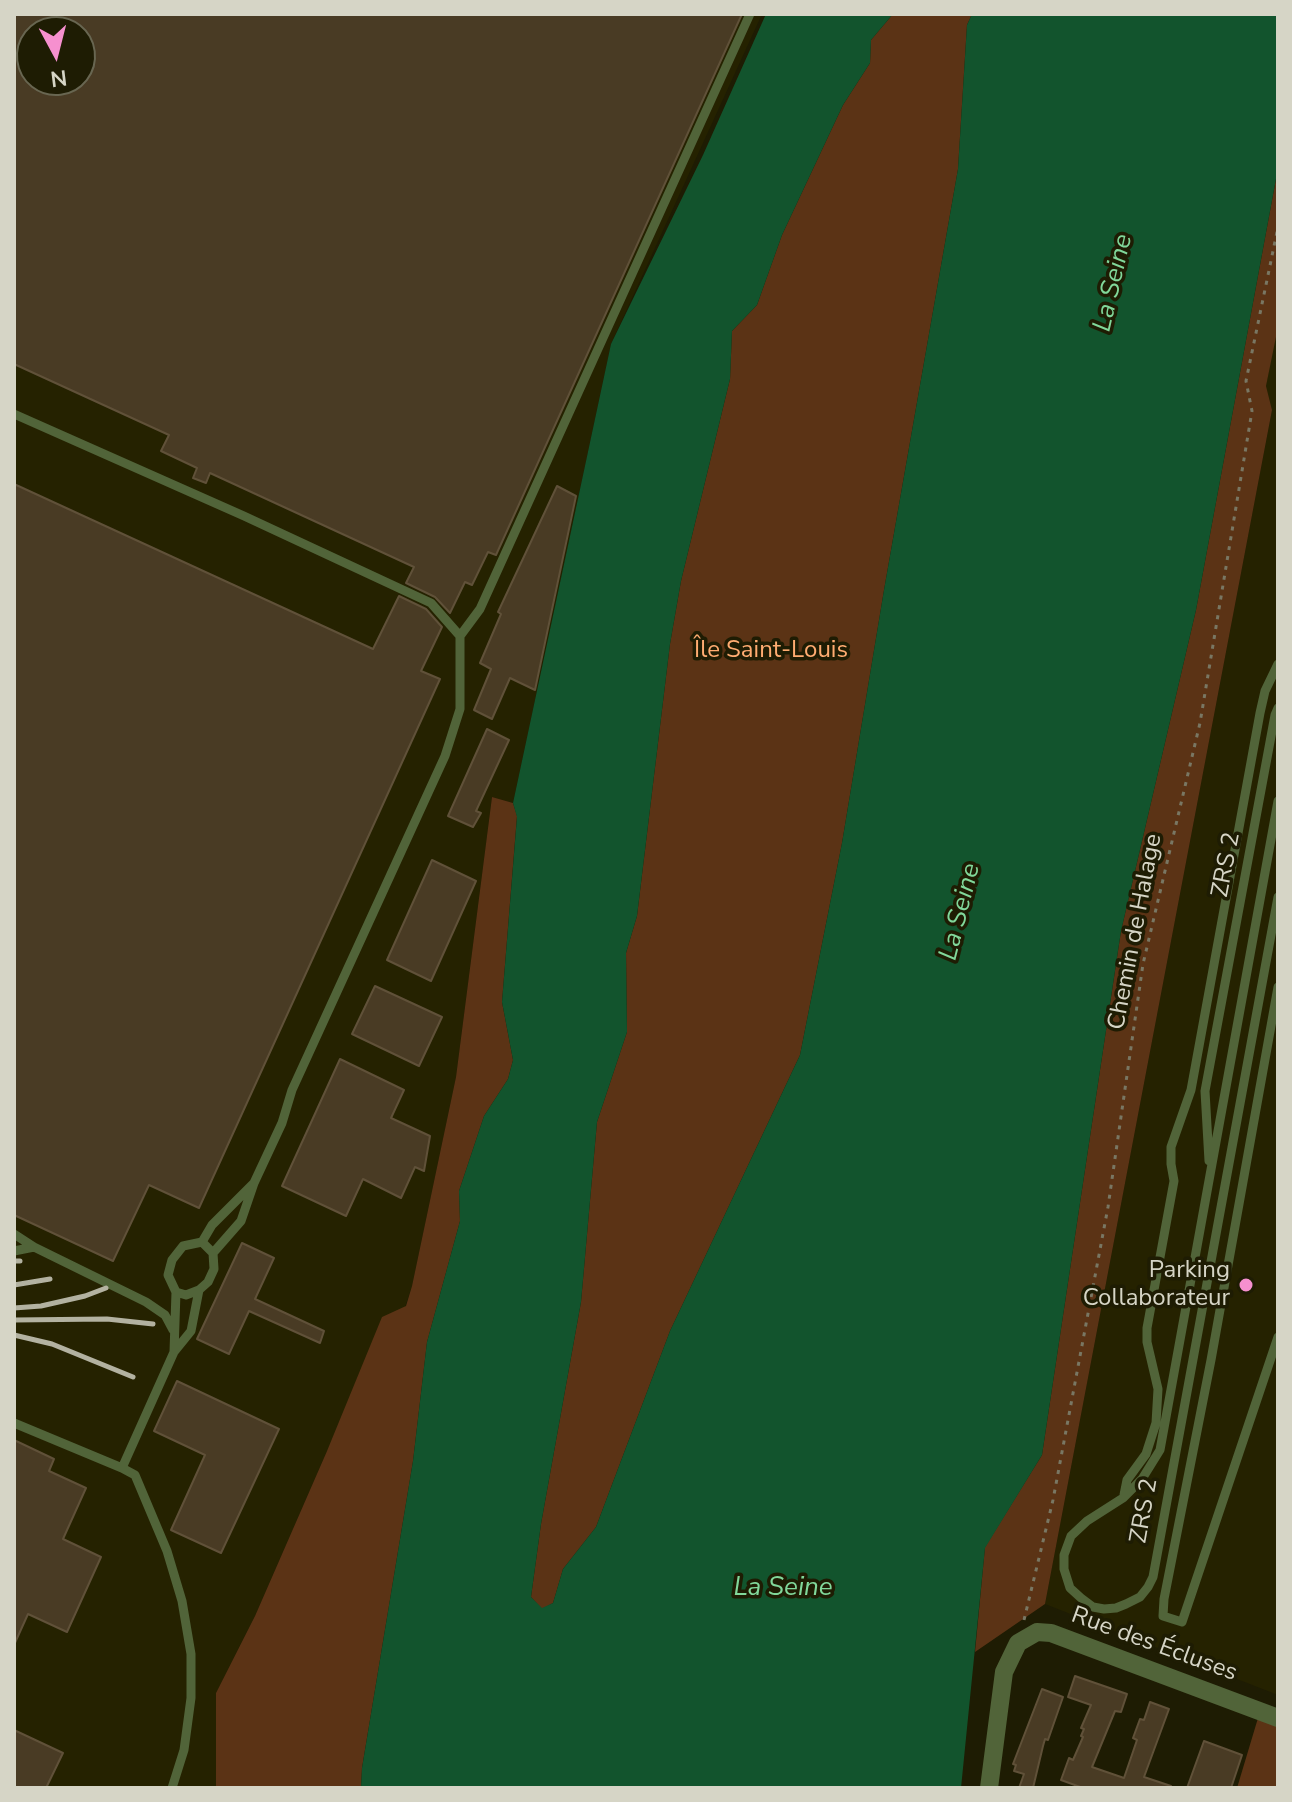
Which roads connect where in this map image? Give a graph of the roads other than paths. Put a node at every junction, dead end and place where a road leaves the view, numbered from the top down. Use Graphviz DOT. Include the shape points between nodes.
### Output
graph roads {
  1 [pos="750,14"];
  2 [pos="14,414"];
  3 [pos="460,636"];
  4 [pos="1278,664"];
  5 [pos="1278,708"];
  6 [pos="1278,801"];
  7 [pos="1278,897"];
  8 [pos="1278,987"];
  9 [pos="1273,1046"];
  10 [pos="1210,1173"];
  11 [pos="254,1183"];
  12 [pos="14,1234"];
  13 [pos="202,1242"];
  14 [pos="34,1247"];
  15 [pos="14,1251"];
  16 [pos="213,1253"];
  17 [pos="199,1290"];
  18 [pos="176,1292"];
  19 [pos="173,1330"];
  20 [pos="1278,1337"];
  21 [pos="174,1352"];
  22 [pos="14,1423"];
  23 [pos="122,1468"];
  24 [pos="1123,1498"];
  25 [pos="1278,1718"];
  26 [pos="172,1788"];
  27 [pos="989,1788"];
  1 -- 3 [label="lane" via="486,598"];
  2 -- 3 [label="lane" via="431,603"];
  3 -- 11 [label="lane" via="460,709 445,756"];
  4 -- 24 [label="lane" via="1260,713 1191,1090 1171,1147 1174,1181 1147,1328 1158,1389 1156,1423"];
  5 -- 10 [label="lane, ZRS 2" via="1205,1091"];
  6 -- 10 [label="lane, ZRS 2"];
  7 -- 24 [label="lane, ZRS 2" via="1155,1569 1140,1597 1116,1608 1093,1607 1070,1588 1064,1555 1071,1536"];
  8 -- 9 [label="lane"];
  9 -- 20 [label="lane" via="1163,1616 1182,1622"];
  10 -- 24 [label="lane, ZRS 2" via="1160,1450"];
  11 -- 13 [label="lane"];
  11 -- 16 [label="lane" via="241,1221"];
  12 -- 14 [label="lane"];
  13 -- 16 [label="lane"];
  13 -- 18 [label="lane" via="183,1246 172,1260 168,1275"];
  14 -- 15 [label="lane"];
  14 -- 19 [label="lane" via="146,1302 165,1315"];
  16 -- 17 [label="lane" via="214,1269"];
  17 -- 18 [label="lane"];
  17 -- 21 [label="lane" via="191,1331"];
  18 -- 19 [label="lane"];
  19 -- 21 [label="lane"];
  21 -- 23 [label="lane"];
  22 -- 23 [label="lane"];
  23 -- 26 [label="lane" via="135,1475 167,1551 191,1654 184,1750"];
  25 -- 27 [label="street, Rue des Écluses" via="1037,1632 1018,1643 1004,1672"];
}
